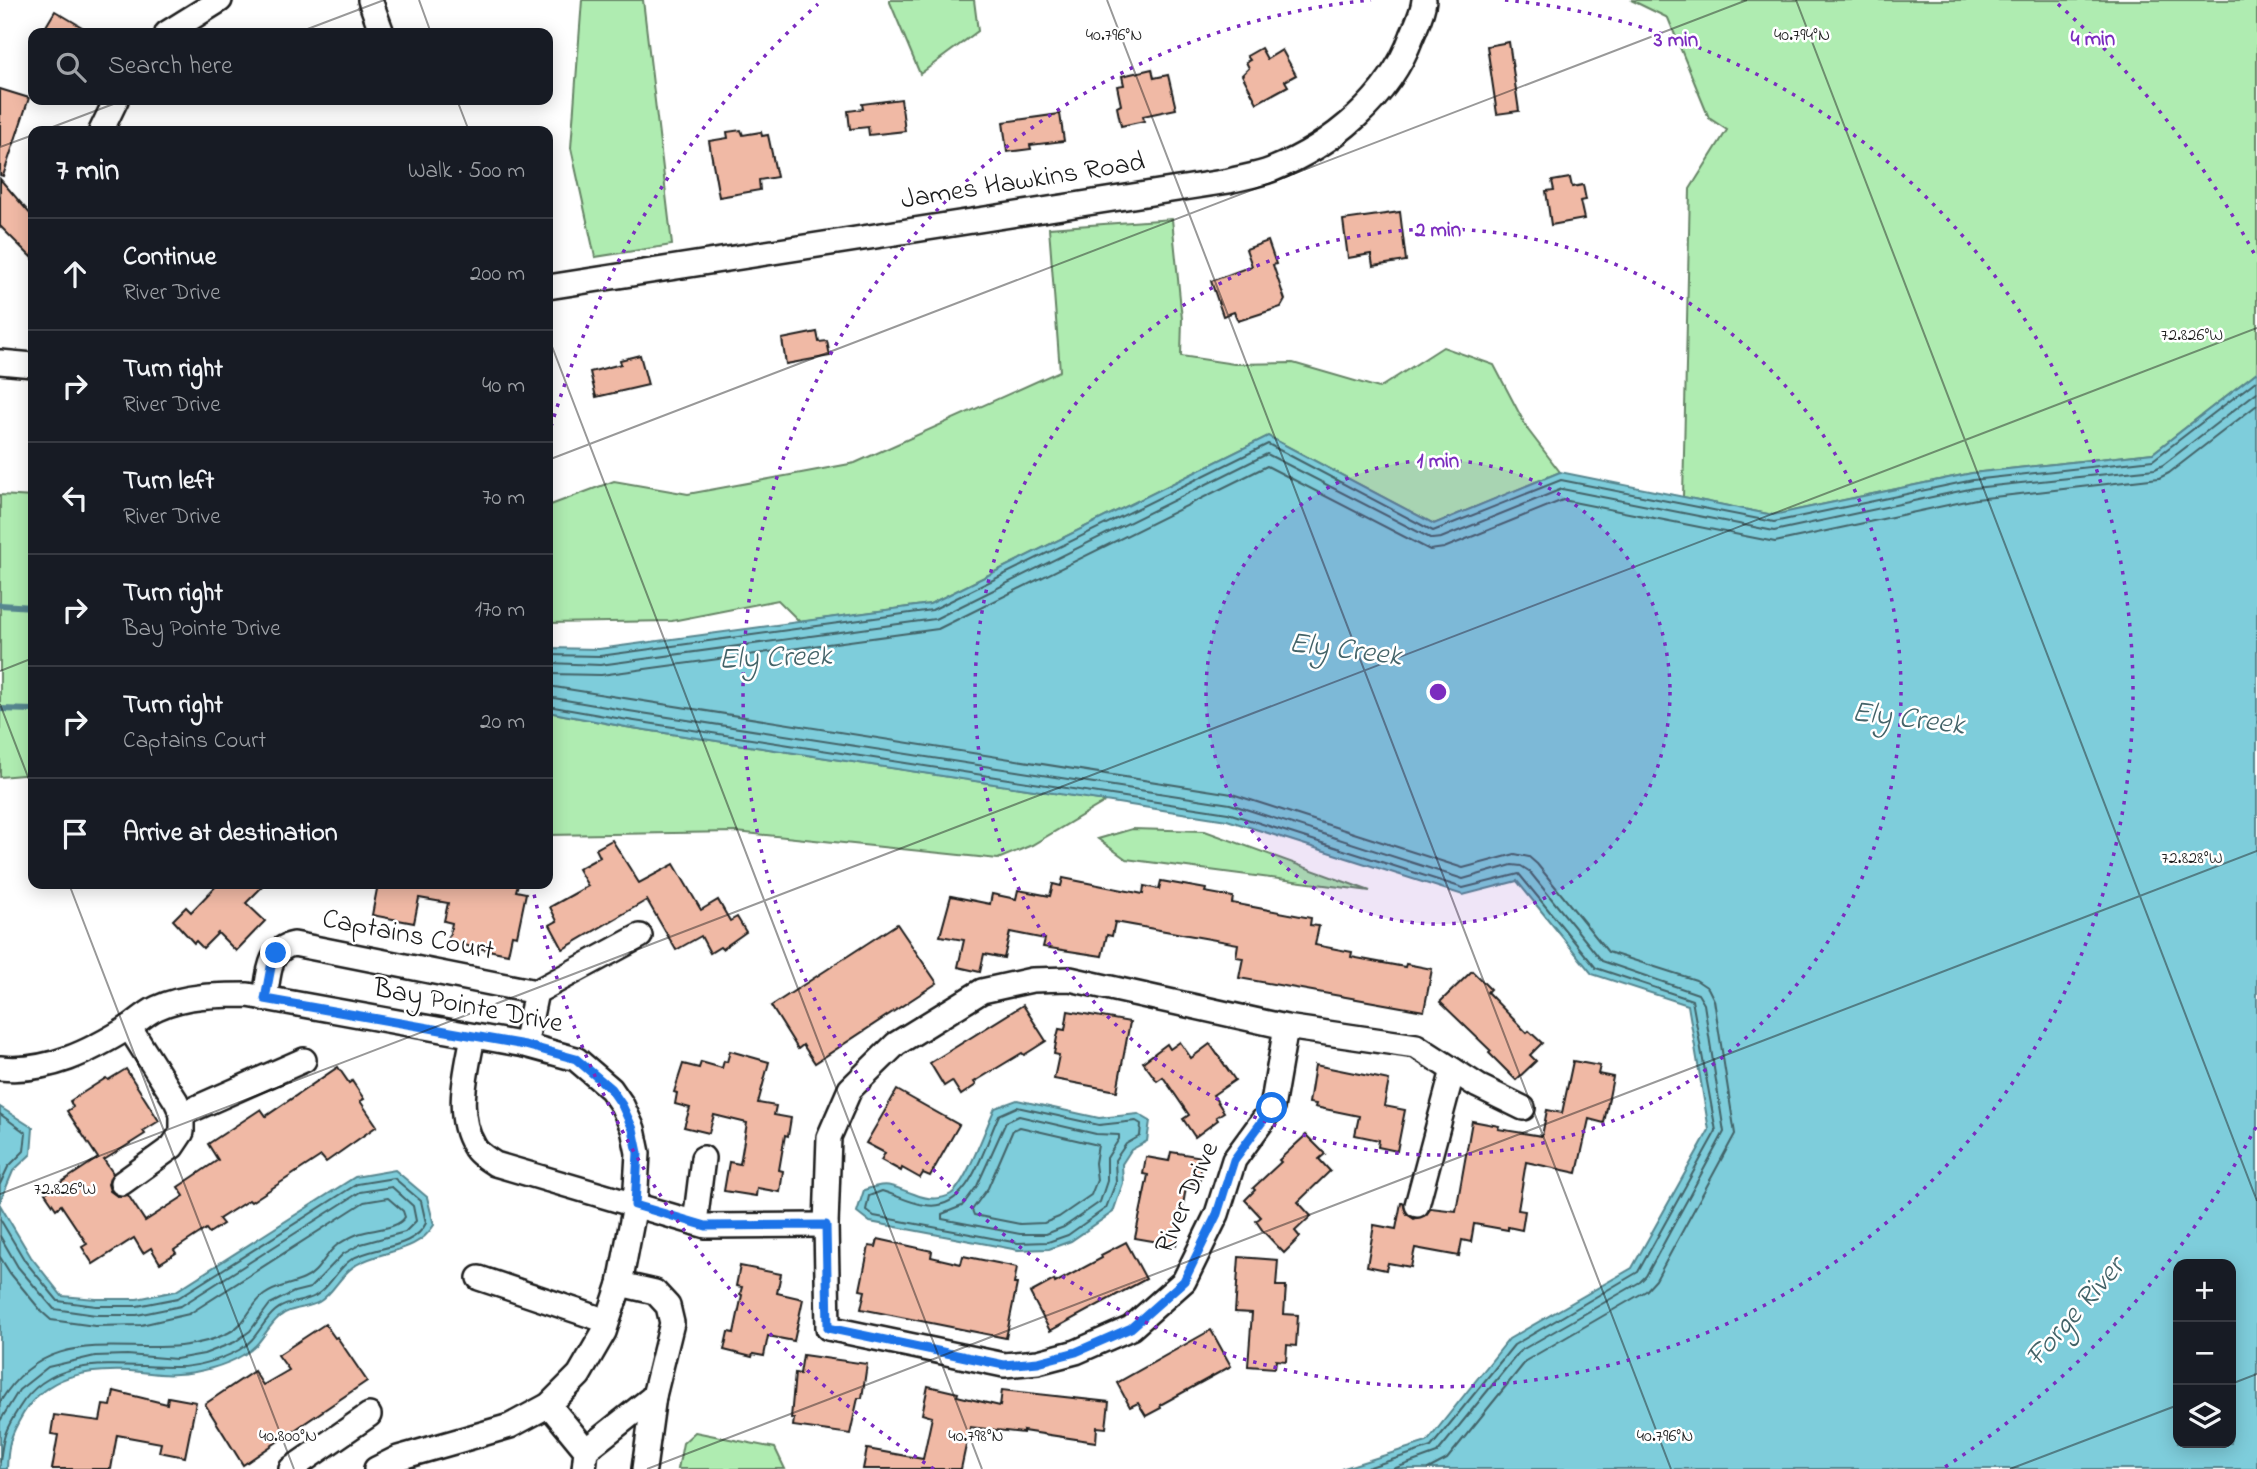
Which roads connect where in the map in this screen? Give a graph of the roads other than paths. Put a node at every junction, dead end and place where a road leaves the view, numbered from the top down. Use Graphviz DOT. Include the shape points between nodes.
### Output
graph roads {
  1 [pos="220,0"];
  2 [pos="370,0"];
  3 [pos="1424,0"];
  4 [pos="175,28"];
  5 [pos="381,28"];
  6 [pos="114,105"];
  7 [pos="103,126"];
  8 [pos="553,286"];
  9 [pos="0,362"];
  10 [pos="28,365"];
  11 [pos="640,936"];
  12 [pos="536,992"];
  13 [pos="265,999"];
  14 [pos="130,1027"];
  15 [pos="1286,1027"];
  16 [pos="473,1036"];
  17 [pos="525,1045"];
  18 [pos="304,1060"];
  19 [pos="0,1068"];
  20 [pos="1453,1070"];
  21 [pos="1523,1108"];
  22 [pos="182,1114"];
  23 [pos="703,1158"];
  24 [pos="122,1183"];
  25 [pos="635,1205"];
  26 [pos="1417,1205"];
  27 [pos="695,1223"];
  28 [pos="826,1225"];
  29 [pos="479,1278"];
  30 [pos="620,1284"];
  31 [pos="607,1321"];
  32 [pos="654,1396"];
  33 [pos="550,1405"];
  34 [pos="369,1415"];
  35 [pos="585,1459"];
  36 [pos="292,1469"];
  37 [pos="376,1469"];
  38 [pos="644,1469"];
  1 -- 4 [label="street"];
  2 -- 5 [label="street"];
  3 -- 8 [label="street, James Hawkins Road" via="1405,55 1379,94 1345,127 1270,170 1230,181"];
  6 -- 7 [label="street"];
  9 -- 10 [label="street"];
  11 -- 12 [label="street"];
  12 -- 13 [label="street, Captains Court" via="294,944 282,946 276,953"];
  12 -- 17 [label="street"];
  13 -- 14 [label="street, Bay Pointe Drive" via="248,995 186,999 158,1008"];
  13 -- 16 [label="street, Bay Pointe Drive"];
  14 -- 19 [label="street, Bay Pointe Drive" via="80,1055 26,1068"];
  14 -- 22 [label="street"];
  15 -- 20 [label="street" via="1416,1046"];
  15 -- 28 [label="street, River Drive" via="1070,979 1032,980 982,991 896,1044 850,1089 829,1137"];
  15 -- 28 [label="street, River Drive" via="1272,1108 1234,1160 1217,1214 1184,1281 1131,1328 1087,1348 1038,1362 1004,1365 828,1328"];
  16 -- 17 [label="street, Bay Pointe Drive"];
  16 -- 25 [label="street" via="463,1087 465,1122 477,1150 495,1164"];
  17 -- 25 [label="street, Bay Pointe Drive" via="576,1059 611,1089 622,1105 638,1153"];
  18 -- 22 [label="street"];
  20 -- 21 [label="street"];
  20 -- 26 [label="street"];
  22 -- 24 [label="street" via="182,1132 172,1147"];
  23 -- 27 [label="street"];
  25 -- 27 [label="street"];
  25 -- 30 [label="street, Bay Pointe Drive"];
  27 -- 28 [label="street"];
  29 -- 31 [label="street"];
  30 -- 31 [label="street, Bay Pointe Drive"];
  30 -- 32 [label="street" via="655,1292 668,1306 672,1323"];
  31 -- 33 [label="street, Bay Pointe Drive" via="579,1375"];
  32 -- 35 [label="street"];
  32 -- 38 [label="street"];
  33 -- 35 [label="street"];
  33 -- 37 [label="street, Bay Pointe Drive" via="510,1426 398,1458"];
  34 -- 36 [label="street"];
}
